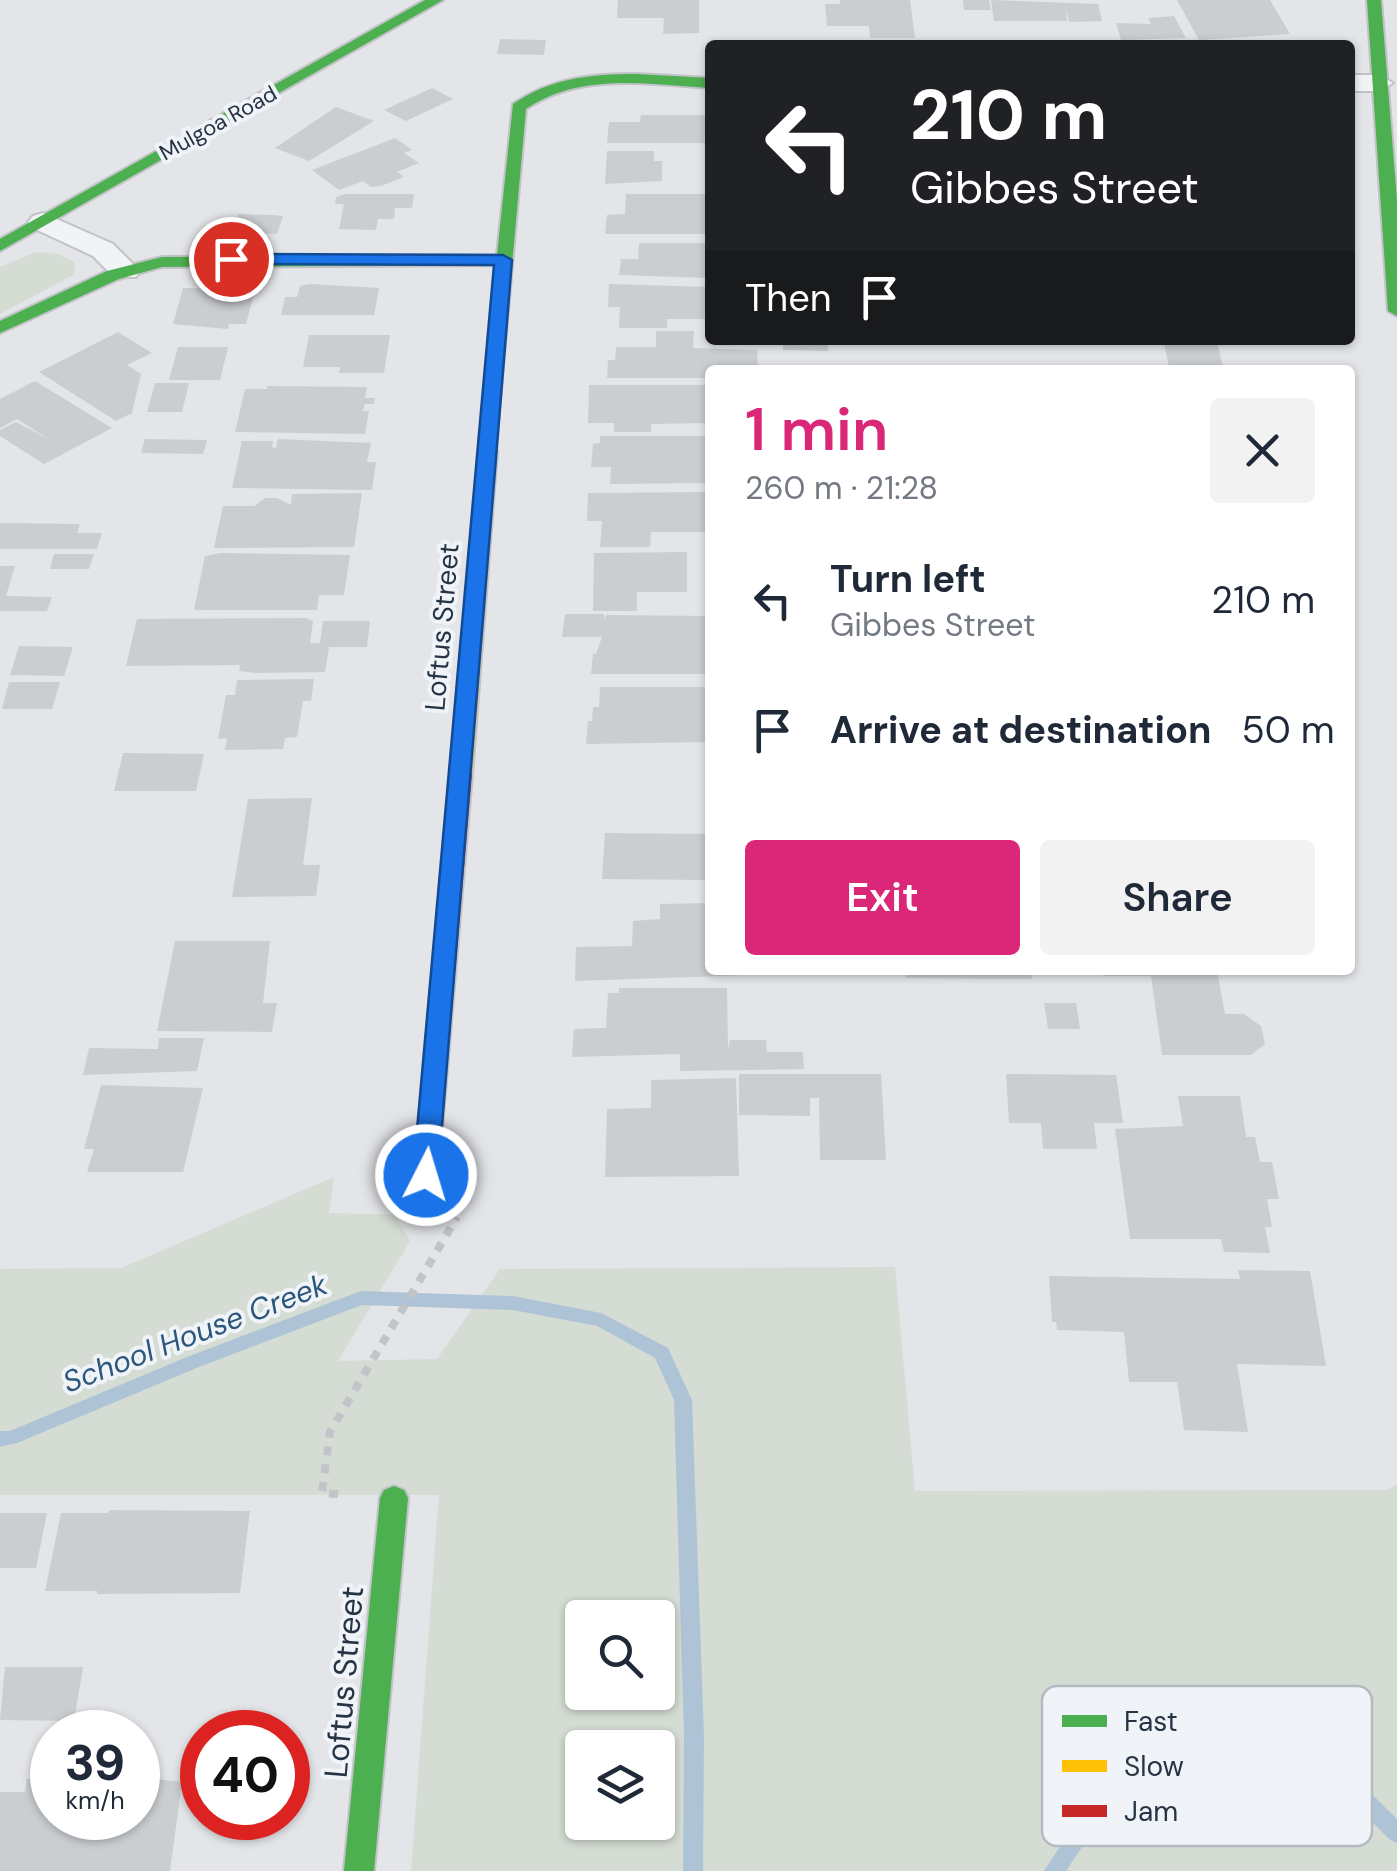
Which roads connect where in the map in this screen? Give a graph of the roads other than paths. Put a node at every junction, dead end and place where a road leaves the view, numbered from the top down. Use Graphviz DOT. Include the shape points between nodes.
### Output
graph roads {
  1 [pos="436,0"];
  2 [pos="1374,0"];
  3 [pos="1355,82"];
  4 [pos="1379,82"];
  5 [pos="705,83"];
  6 [pos="43,222"];
  7 [pos="0,246"];
  8 [pos="503,260"];
  9 [pos="126,271"];
  10 [pos="1397,311"];
  11 [pos="0,328"];
  12 [pos="426,1175"];
  13 [pos="394,1498"];
  14 [pos="359,1871"];
  1 -- 6 [label="street, Mulgoa Road"];
  2 -- 4 [label="street"];
  3 -- 4 [label="street"];
  4 -- 10 [label="street"];
  5 -- 8 [label="street, Loftus Street" via="561,84 534,91 518,107"];
  6 -- 7 [label="street, Mulgoa Road"];
  6 -- 9 [label="street" via="103,250"];
  8 -- 9 [label="street" via="192,259"];
  8 -- 12 [label="street, Loftus Street"];
  9 -- 11 [label="street"];
  13 -- 14 [label="street, Loftus Street"];
}
